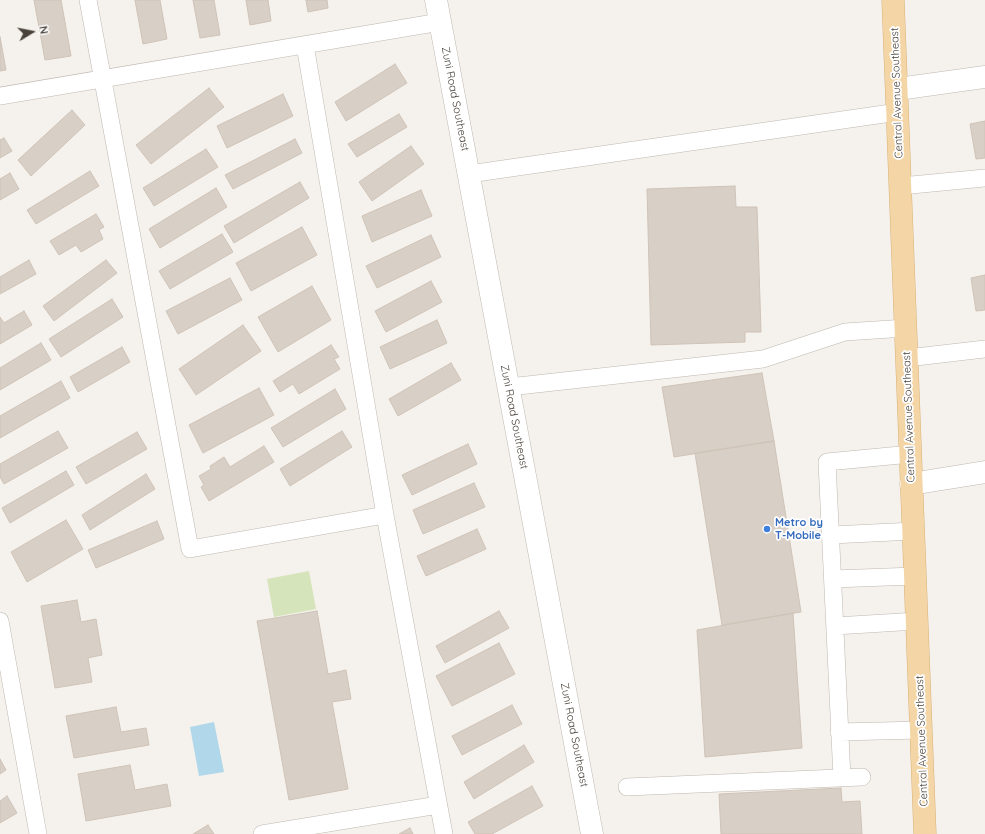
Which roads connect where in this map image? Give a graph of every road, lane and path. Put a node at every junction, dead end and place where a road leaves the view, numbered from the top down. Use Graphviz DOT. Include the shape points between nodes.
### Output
graph roads {
  1 [pos="88,0"];
  2 [pos="436,0"];
  3 [pos="893,0"];
  4 [pos="440,22"];
  5 [pos="305,45"];
  6 [pos="985,76"];
  7 [pos="102,79"];
  8 [pos="898,89"];
  9 [pos="0,96"];
  10 [pos="898,112"];
  11 [pos="469,174"];
  12 [pos="985,178"];
  13 [pos="901,186"];
  14 [pos="906,328"];
  15 [pos="985,349"];
  16 [pos="907,358"];
  17 [pos="508,387"];
  18 [pos="911,454"];
  19 [pos="985,472"];
  20 [pos="911,484"];
  21 [pos="385,515"];
  22 [pos="914,531"];
  23 [pos="831,535"];
  24 [pos="915,576"];
  25 [pos="833,579"];
  26 [pos="0,621"];
  27 [pos="917,621"];
  28 [pos="835,626"];
  29 [pos="921,730"];
  30 [pos="839,732"];
  31 [pos="862,777"];
  32 [pos="842,778"];
  33 [pos="627,788"];
  34 [pos="438,805"];
  35 [pos="38,834"];
  36 [pos="262,834"];
  37 [pos="444,834"];
  38 [pos="592,834"];
  39 [pos="925,834"];
  1 -- 7 [label="lane"];
  2 -- 4 [label="street, Zuni Road Southeast"];
  3 -- 8 [label="main road, Central Avenue Southeast"];
  4 -- 5 [label="lane"];
  4 -- 11 [label="street, Zuni Road Southeast"];
  5 -- 7 [label="lane"];
  5 -- 21 [label="lane"];
  6 -- 8 [label="street"];
  7 -- 9 [label="lane"];
  7 -- 21 [label="lane" via="190,549"];
  8 -- 10 [label="main road, Central Avenue Southeast"];
  10 -- 11 [label="lane"];
  10 -- 13 [label="main road, Central Avenue Southeast"];
  11 -- 17 [label="street, Zuni Road Southeast"];
  12 -- 13 [label="lane"];
  13 -- 14 [label="main road, Central Avenue Southeast"];
  14 -- 16 [label="main road, Central Avenue Southeast"];
  14 -- 17 [label="lane" via="845,332 762,359"];
  15 -- 16 [label="lane"];
  16 -- 18 [label="main road, Central Avenue Southeast"];
  17 -- 38 [label="street, Zuni Road Southeast"];
  18 -- 20 [label="main road, Central Avenue Southeast"];
  18 -- 23 [label="lane" via="827,462"];
  19 -- 20 [label="street"];
  20 -- 22 [label="main road, Central Avenue Southeast"];
  21 -- 34 [label="lane"];
  22 -- 23 [label="lane"];
  22 -- 24 [label="main road, Central Avenue Southeast"];
  23 -- 25 [label="lane"];
  24 -- 25 [label="lane"];
  24 -- 27 [label="main road, Central Avenue Southeast"];
  25 -- 28 [label="lane"];
  26 -- 35 [label="lane"];
  27 -- 28 [label="lane"];
  27 -- 29 [label="main road, Central Avenue Southeast"];
  28 -- 30 [label="lane"];
  29 -- 30 [label="lane"];
  29 -- 39 [label="main road, Central Avenue Southeast"];
  30 -- 32 [label="lane"];
  31 -- 32 [label="lane"];
  32 -- 33 [label="lane"];
  34 -- 36 [label="lane"];
  34 -- 37 [label="lane"];
}
